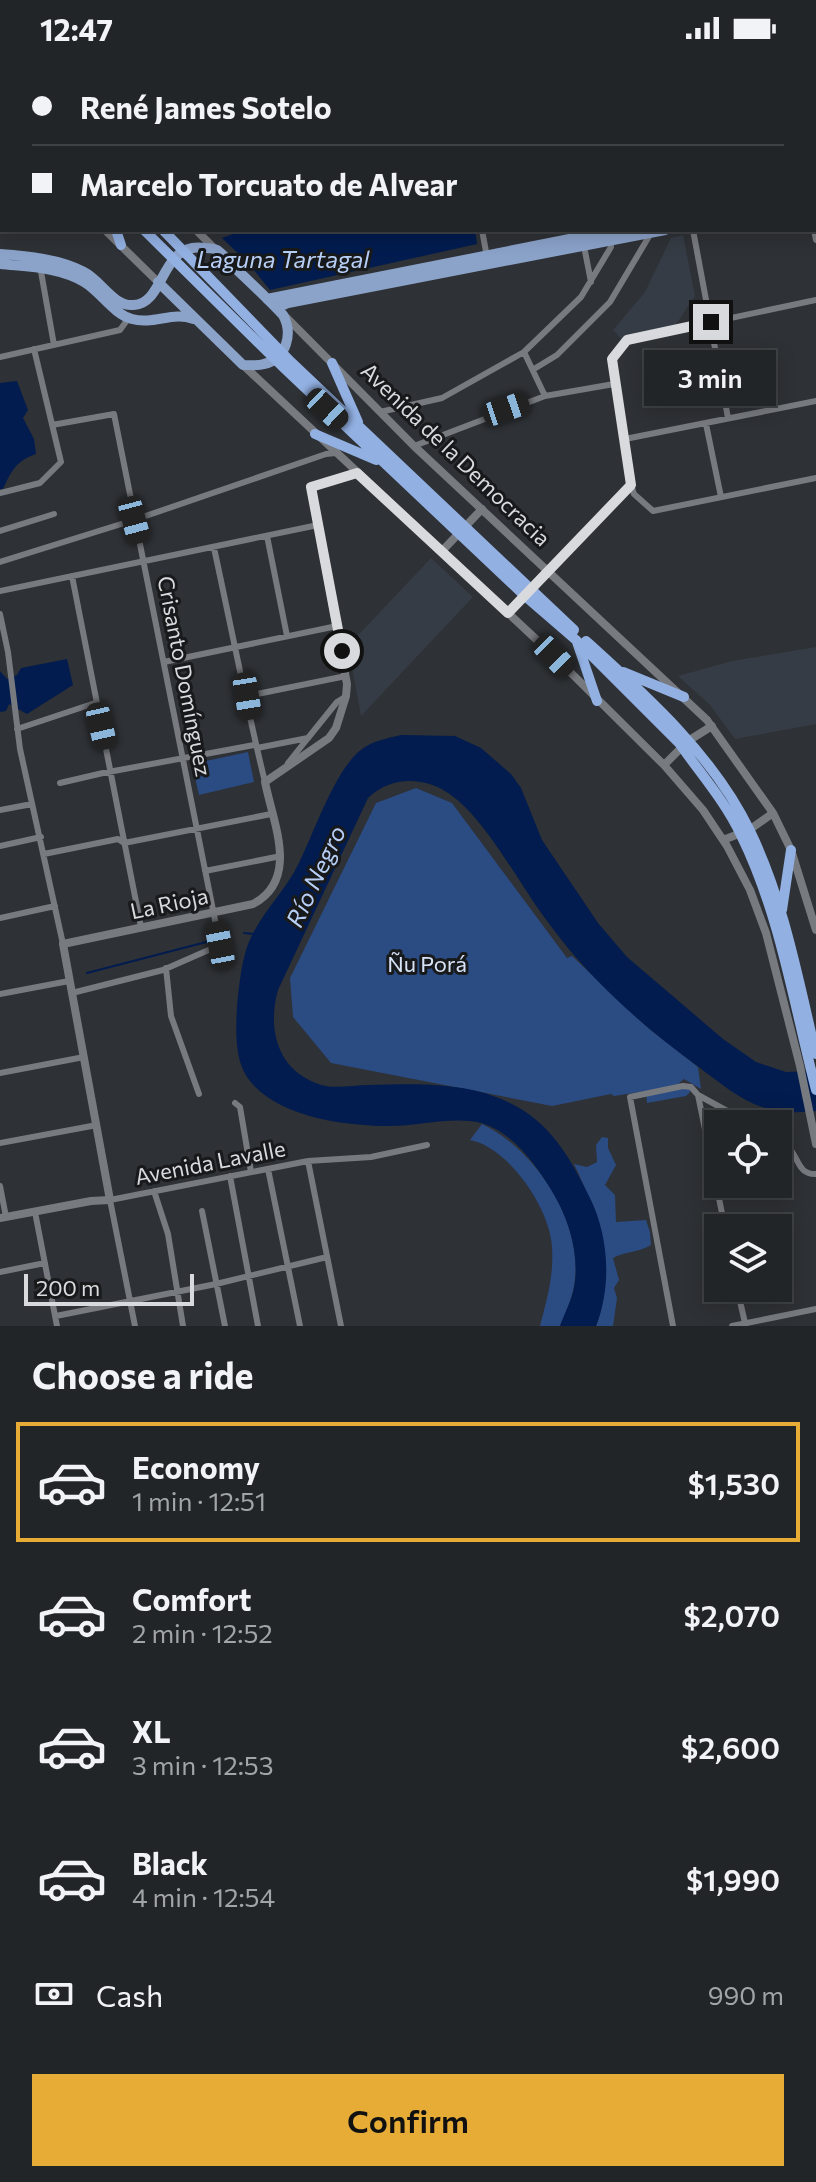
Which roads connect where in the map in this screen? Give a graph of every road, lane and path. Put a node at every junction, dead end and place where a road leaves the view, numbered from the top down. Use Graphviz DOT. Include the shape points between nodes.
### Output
graph roads {
  1 [pos="107,232"];
  2 [pos="117,232"];
  3 [pos="146,232"];
  4 [pos="165,232"];
  5 [pos="198,232"];
  6 [pos="482,232"];
  7 [pos="656,232"];
  8 [pos="693,232"];
  9 [pos="651,233"];
  10 [pos="598,235"];
  11 [pos="613,235"];
  12 [pos="121,245"];
  13 [pos="584,246"];
  14 [pos="216,250"];
  15 [pos="184,251"];
  16 [pos="0,254"];
  17 [pos="487,259"];
  18 [pos="173,260"];
  19 [pos="40,263"];
  20 [pos="0,264"];
  21 [pos="158,282"];
  22 [pos="591,282"];
  23 [pos="267,299"];
  24 [pos="816,300"];
  25 [pos="280,312"];
  26 [pos="128,319"];
  27 [pos="195,320"];
  28 [pos="711,322"];
  29 [pos="54,345"];
  30 [pos="34,349"];
  31 [pos="524,352"];
  32 [pos="279,356"];
  33 [pos="0,357"];
  34 [pos="332,363"];
  35 [pos="243,365"];
  36 [pos="534,369"];
  37 [pos="614,384"];
  38 [pos="545,396"];
  39 [pos="816,401"];
  40 [pos="380,412"];
  41 [pos="728,418"];
  42 [pos="706,424"];
  43 [pos="52,425"];
  44 [pos="360,428"];
  45 [pos="315,434"];
  46 [pos="625,439"];
  47 [pos="414,446"];
  48 [pos="336,453"];
  49 [pos="391,469"];
  50 [pos="357,473"];
  51 [pos="816,478"];
  52 [pos="631,485"];
  53 [pos="0,493"];
  54 [pos="721,497"];
  55 [pos="482,509"];
  56 [pos="54,514"];
  57 [pos="134,520"];
  58 [pos="318,525"];
  59 [pos="461,530"];
  60 [pos="0,531"];
  61 [pos="267,536"];
  62 [pos="214,548"];
  63 [pos="442,551"];
  64 [pos="145,561"];
  65 [pos="0,562"];
  66 [pos="548,570"];
  67 [pos="72,576"];
  68 [pos="0,591"];
  69 [pos="528,593"];
  70 [pos="508,613"];
  71 [pos="0,614"];
  72 [pos="337,626"];
  73 [pos="287,636"];
  74 [pos="576,640"];
  75 [pos="235,647"];
  76 [pos="8,652"];
  77 [pos="0,653"];
  78 [pos="164,662"];
  79 [pos="617,669"];
  80 [pos="346,676"];
  81 [pos="247,696"];
  82 [pos="346,696"];
  83 [pos="684,697"];
  84 [pos="597,701"];
  85 [pos="95,703"];
  86 [pos="712,726"];
  87 [pos="17,729"];
  88 [pos="308,738"];
  89 [pos="685,744"];
  90 [pos="255,746"];
  91 [pos="184,759"];
  92 [pos="664,765"];
  93 [pos="284,768"];
  94 [pos="112,773"];
  95 [pos="265,782"];
  96 [pos="60,783"];
  97 [pos="32,804"];
  98 [pos="0,810"];
  99 [pos="773,813"];
  100 [pos="271,814"];
  101 [pos="196,828"];
  102 [pos="745,832"];
  103 [pos="41,837"];
  104 [pos="723,840"];
  105 [pos="124,843"];
  106 [pos="0,846"];
  107 [pos="791,850"];
  108 [pos="44,854"];
  109 [pos="281,856"];
  110 [pos="205,871"];
  111 [pos="55,906"];
  112 [pos="214,912"];
  113 [pos="781,912"];
  114 [pos="0,918"];
  115 [pos="141,927"];
  116 [pos="816,930"];
  117 [pos="63,944"];
  118 [pos="166,968"];
  119 [pos="69,981"];
  120 [pos="72,993"];
  121 [pos="0,994"];
  122 [pos="84,1057"];
  123 [pos="808,1061"];
  124 [pos="0,1073"];
  125 [pos="816,1090"];
  126 [pos="199,1094"];
  127 [pos="698,1095"];
  128 [pos="238,1105"];
  129 [pos="725,1110"];
  130 [pos="97,1125"];
  131 [pos="0,1143"];
  132 [pos="816,1144"];
  133 [pos="427,1145"];
  134 [pos="792,1150"];
  135 [pos="308,1161"];
  136 [pos="268,1169"];
  137 [pos="251,1172"];
  138 [pos="816,1174"];
  139 [pos="230,1176"];
  140 [pos="0,1186"];
  141 [pos="154,1191"];
  142 [pos="110,1200"];
  143 [pos="202,1211"];
  144 [pos="35,1212"];
  145 [pos="722,1214"];
  146 [pos="3,1218"];
  147 [pos="327,1257"];
  148 [pos="45,1263"];
  149 [pos="287,1266"];
  150 [pos="0,1272"];
  151 [pos="249,1276"];
  152 [pos="216,1284"];
  153 [pos="177,1292"];
  154 [pos="130,1302"];
  155 [pos="740,1302"];
  156 [pos="816,1309"];
  157 [pos="56,1316"];
  158 [pos="745,1323"];
  159 [pos="57,1326"];
  160 [pos="135,1326"];
  161 [pos="183,1326"];
  162 [pos="225,1326"];
  163 [pos="258,1326"];
  164 [pos="300,1326"];
  165 [pos="341,1326"];
  166 [pos="673,1326"];
  167 [pos="732,1326"];
  1 -- 12 [label="street"];
  2 -- 12 [label="highway"];
  3 -- 18 [label="highway"];
  4 -- 15 [label="highway"];
  5 -- 14 [label="street"];
  6 -- 17 [label="street"];
  7 -- 9 [label="main road"];
  8 -- 28 [label="street"];
  9 -- 11 [label="main road"];
  9 -- 36 [label="street" via="610,302 557,355"];
  10 -- 11 [label="main road"];
  10 -- 13 [label="main road"];
  10 -- 17 [label="main road"];
  11 -- 22 [label="street"];
  12 -- 21 [label="street"];
  13 -- 17 [label="main road"];
  13 -- 22 [label="street"];
  14 -- 15 [label="main road"];
  14 -- 23 [label="main road"];
  15 -- 18 [label="main road"];
  15 -- 32 [label="highway"];
  16 -- 19 [label="main road"];
  17 -- 23 [label="main road"];
  17 -- 25 [label="main road" via="288,303"];
  18 -- 21 [label="main road"];
  18 -- 32 [label="highway"];
  19 -- 20 [label="main road"];
  19 -- 21 [label="main road" via="86,273 116,299 134,305 150,296"];
  19 -- 26 [label="main road" via="83,281"];
  19 -- 29 [label="street"];
  21 -- 27 [label="main road"];
  22 -- 31 [label="street"];
  23 -- 25 [label="main road"];
  24 -- 28 [label="street"];
  25 -- 32 [label="main road" via="289,329"];
  25 -- 34 [label="street, Avenida de la Democracia"];
  26 -- 27 [label="main road"];
  26 -- 29 [label="street" via="120,330"];
  27 -- 35 [label="main road"];
  28 -- 37 [label="street" via="627,340 612,359"];
  28 -- 41 [label="street"];
  29 -- 30 [label="street"];
  30 -- 33 [label="street"];
  30 -- 43 [label="street"];
  31 -- 36 [label="street"];
  31 -- 40 [label="street" via="442,398"];
  32 -- 35 [label="main road" via="264,364"];
  32 -- 44 [label="highway"];
  32 -- 49 [label="highway"];
  34 -- 40 [label="street, Avenida de la Democracia"];
  34 -- 44 [label="highway"];
  35 -- 45 [label="street"];
  36 -- 38 [label="street"];
  37 -- 38 [label="street"];
  37 -- 46 [label="street"];
  38 -- 47 [label="street"];
  39 -- 41 [label="street"];
  40 -- 47 [label="street, Avenida de la Democracia"];
  41 -- 42 [label="street"];
  42 -- 46 [label="street"];
  42 -- 54 [label="street"];
  43 -- 53 [label="street" via="61,462 40,483"];
  43 -- 57 [label="street, Crisanto Domínguez" via="114,414"];
  44 -- 59 [label="highway"];
  45 -- 48 [label="street"];
  45 -- 49 [label="highway"];
  46 -- 52 [label="street"];
  47 -- 55 [label="street, Avenida de la Democracia"];
  48 -- 50 [label="street"];
  48 -- 57 [label="street"];
  49 -- 59 [label="highway"];
  50 -- 58 [label="street" via="311,487"];
  50 -- 63 [label="street"];
  51 -- 54 [label="street"];
  52 -- 54 [label="street" via="653,511"];
  52 -- 66 [label="street"];
  55 -- 59 [label="street"];
  55 -- 66 [label="street, Avenida de la Democracia"];
  56 -- 60 [label="street"];
  57 -- 64 [label="street, Crisanto Domínguez"];
  57 -- 65 [label="street"];
  58 -- 61 [label="street"];
  58 -- 72 [label="street"];
  59 -- 63 [label="street"];
  59 -- 69 [label="highway"];
  61 -- 62 [label="street"];
  61 -- 73 [label="street"];
  62 -- 64 [label="street"];
  62 -- 75 [label="street"];
  63 -- 70 [label="street"];
  64 -- 67 [label="street"];
  64 -- 78 [label="street, Crisanto Domínguez"];
  66 -- 69 [label="street"];
  66 -- 83 [label="street, Avenida de la Democracia"];
  67 -- 68 [label="street"];
  67 -- 85 [label="street"];
  69 -- 70 [label="street"];
  69 -- 74 [label="highway"];
  69 -- 79 [label="highway"];
  70 -- 84 [label="street"];
  71 -- 76 [label="street"];
  72 -- 73 [label="street"];
  72 -- 80 [label="street"];
  73 -- 75 [label="street"];
  74 -- 84 [label="highway"];
  74 -- 89 [label="highway"];
  75 -- 78 [label="street"];
  75 -- 81 [label="street"];
  76 -- 77 [label="street"];
  76 -- 87 [label="street"];
  78 -- 91 [label="street, Crisanto Domínguez"];
  79 -- 83 [label="highway"];
  79 -- 89 [label="highway"];
  80 -- 81 [label="street"];
  80 -- 82 [label="street"];
  81 -- 90 [label="street"];
  82 -- 88 [label="street"];
  82 -- 93 [label="street" via="329,738"];
  83 -- 86 [label="street, Avenida de la Democracia"];
  84 -- 92 [label="street"];
  85 -- 87 [label="street"];
  85 -- 94 [label="street"];
  86 -- 89 [label="street"];
  86 -- 99 [label="street, Avenida de la Democracia"];
  87 -- 97 [label="street"];
  88 -- 90 [label="street"];
  88 -- 93 [label="street"];
  89 -- 92 [label="street"];
  89 -- 102 [label="highway"];
  90 -- 91 [label="street"];
  90 -- 95 [label="street"];
  91 -- 94 [label="street"];
  91 -- 101 [label="street, Crisanto Domínguez"];
  92 -- 104 [label="street"];
  93 -- 95 [label="street"];
  94 -- 96 [label="street"];
  94 -- 105 [label="street"];
  95 -- 100 [label="street"];
  97 -- 98 [label="street"];
  97 -- 103 [label="street"];
  99 -- 102 [label="street"];
  99 -- 107 [label="street, Avenida de la Democracia"];
  100 -- 101 [label="street"];
  100 -- 109 [label="street"];
  101 -- 105 [label="street"];
  101 -- 110 [label="street, Crisanto Domínguez"];
  102 -- 104 [label="street"];
  102 -- 113 [label="highway"];
  102 -- 123 [label="highway"];
  103 -- 106 [label="street"];
  103 -- 108 [label="street"];
  104 -- 123 [label="street" via="750,890"];
  105 -- 108 [label="street" via="118,839"];
  105 -- 115 [label="street"];
  107 -- 113 [label="highway"];
  107 -- 116 [label="street, Avenida de la Democracia"];
  108 -- 111 [label="street"];
  109 -- 110 [label="street"];
  109 -- 112 [label="street, La Rioja" via="269,893 253,904"];
  110 -- 112 [label="street, Crisanto Domínguez"];
  111 -- 114 [label="street"];
  111 -- 117 [label="street"];
  112 -- 115 [label="street, La Rioja"];
  112 -- 118 [label="street, Crisanto Domínguez" via="220,945"];
  113 -- 123 [label="highway"];
  115 -- 117 [label="street, La Rioja"];
  117 -- 119 [label="street"];
  118 -- 120 [label="street"];
  118 -- 126 [label="street" via="171,1016"];
  119 -- 120 [label="street"];
  119 -- 121 [label="street"];
  120 -- 122 [label="street"];
  122 -- 124 [label="street"];
  122 -- 130 [label="street"];
  123 -- 125 [label="highway"];
  123 -- 132 [label="street"];
  127 -- 129 [label="street"];
  127 -- 145 [label="street"];
  127 -- 166 [label="street" via="683,1086 630,1097"];
  128 -- 137 [label="street"];
  130 -- 131 [label="street"];
  130 -- 142 [label="street"];
  133 -- 135 [label="street, Avenida Lavalle" via="371,1157"];
  134 -- 138 [label="street" via="802,1171"];
  135 -- 136 [label="street, Avenida Lavalle"];
  135 -- 147 [label="street"];
  136 -- 137 [label="street, Avenida Lavalle"];
  136 -- 149 [label="street"];
  137 -- 139 [label="street, Avenida Lavalle"];
  139 -- 141 [label="street, Avenida Lavalle"];
  139 -- 151 [label="street"];
  140 -- 146 [label="street"];
  141 -- 142 [label="street, Avenida Lavalle"];
  141 -- 153 [label="street" via="168,1234"];
  142 -- 144 [label="street, Avenida Lavalle"];
  142 -- 154 [label="street"];
  143 -- 152 [label="street"];
  144 -- 146 [label="street, Avenida Lavalle"];
  144 -- 148 [label="street"];
  147 -- 149 [label="street"];
  147 -- 165 [label="street"];
  148 -- 150 [label="street"];
  148 -- 157 [label="street"];
  149 -- 151 [label="street"];
  149 -- 164 [label="street"];
  151 -- 152 [label="street"];
  151 -- 163 [label="street"];
  152 -- 153 [label="street"];
  152 -- 162 [label="street"];
  153 -- 154 [label="street"];
  153 -- 161 [label="street"];
  154 -- 157 [label="street"];
  154 -- 160 [label="street"];
  155 -- 158 [label="street"];
  156 -- 158 [label="street"];
  157 -- 159 [label="street"];
  158 -- 167 [label="street"];
}
